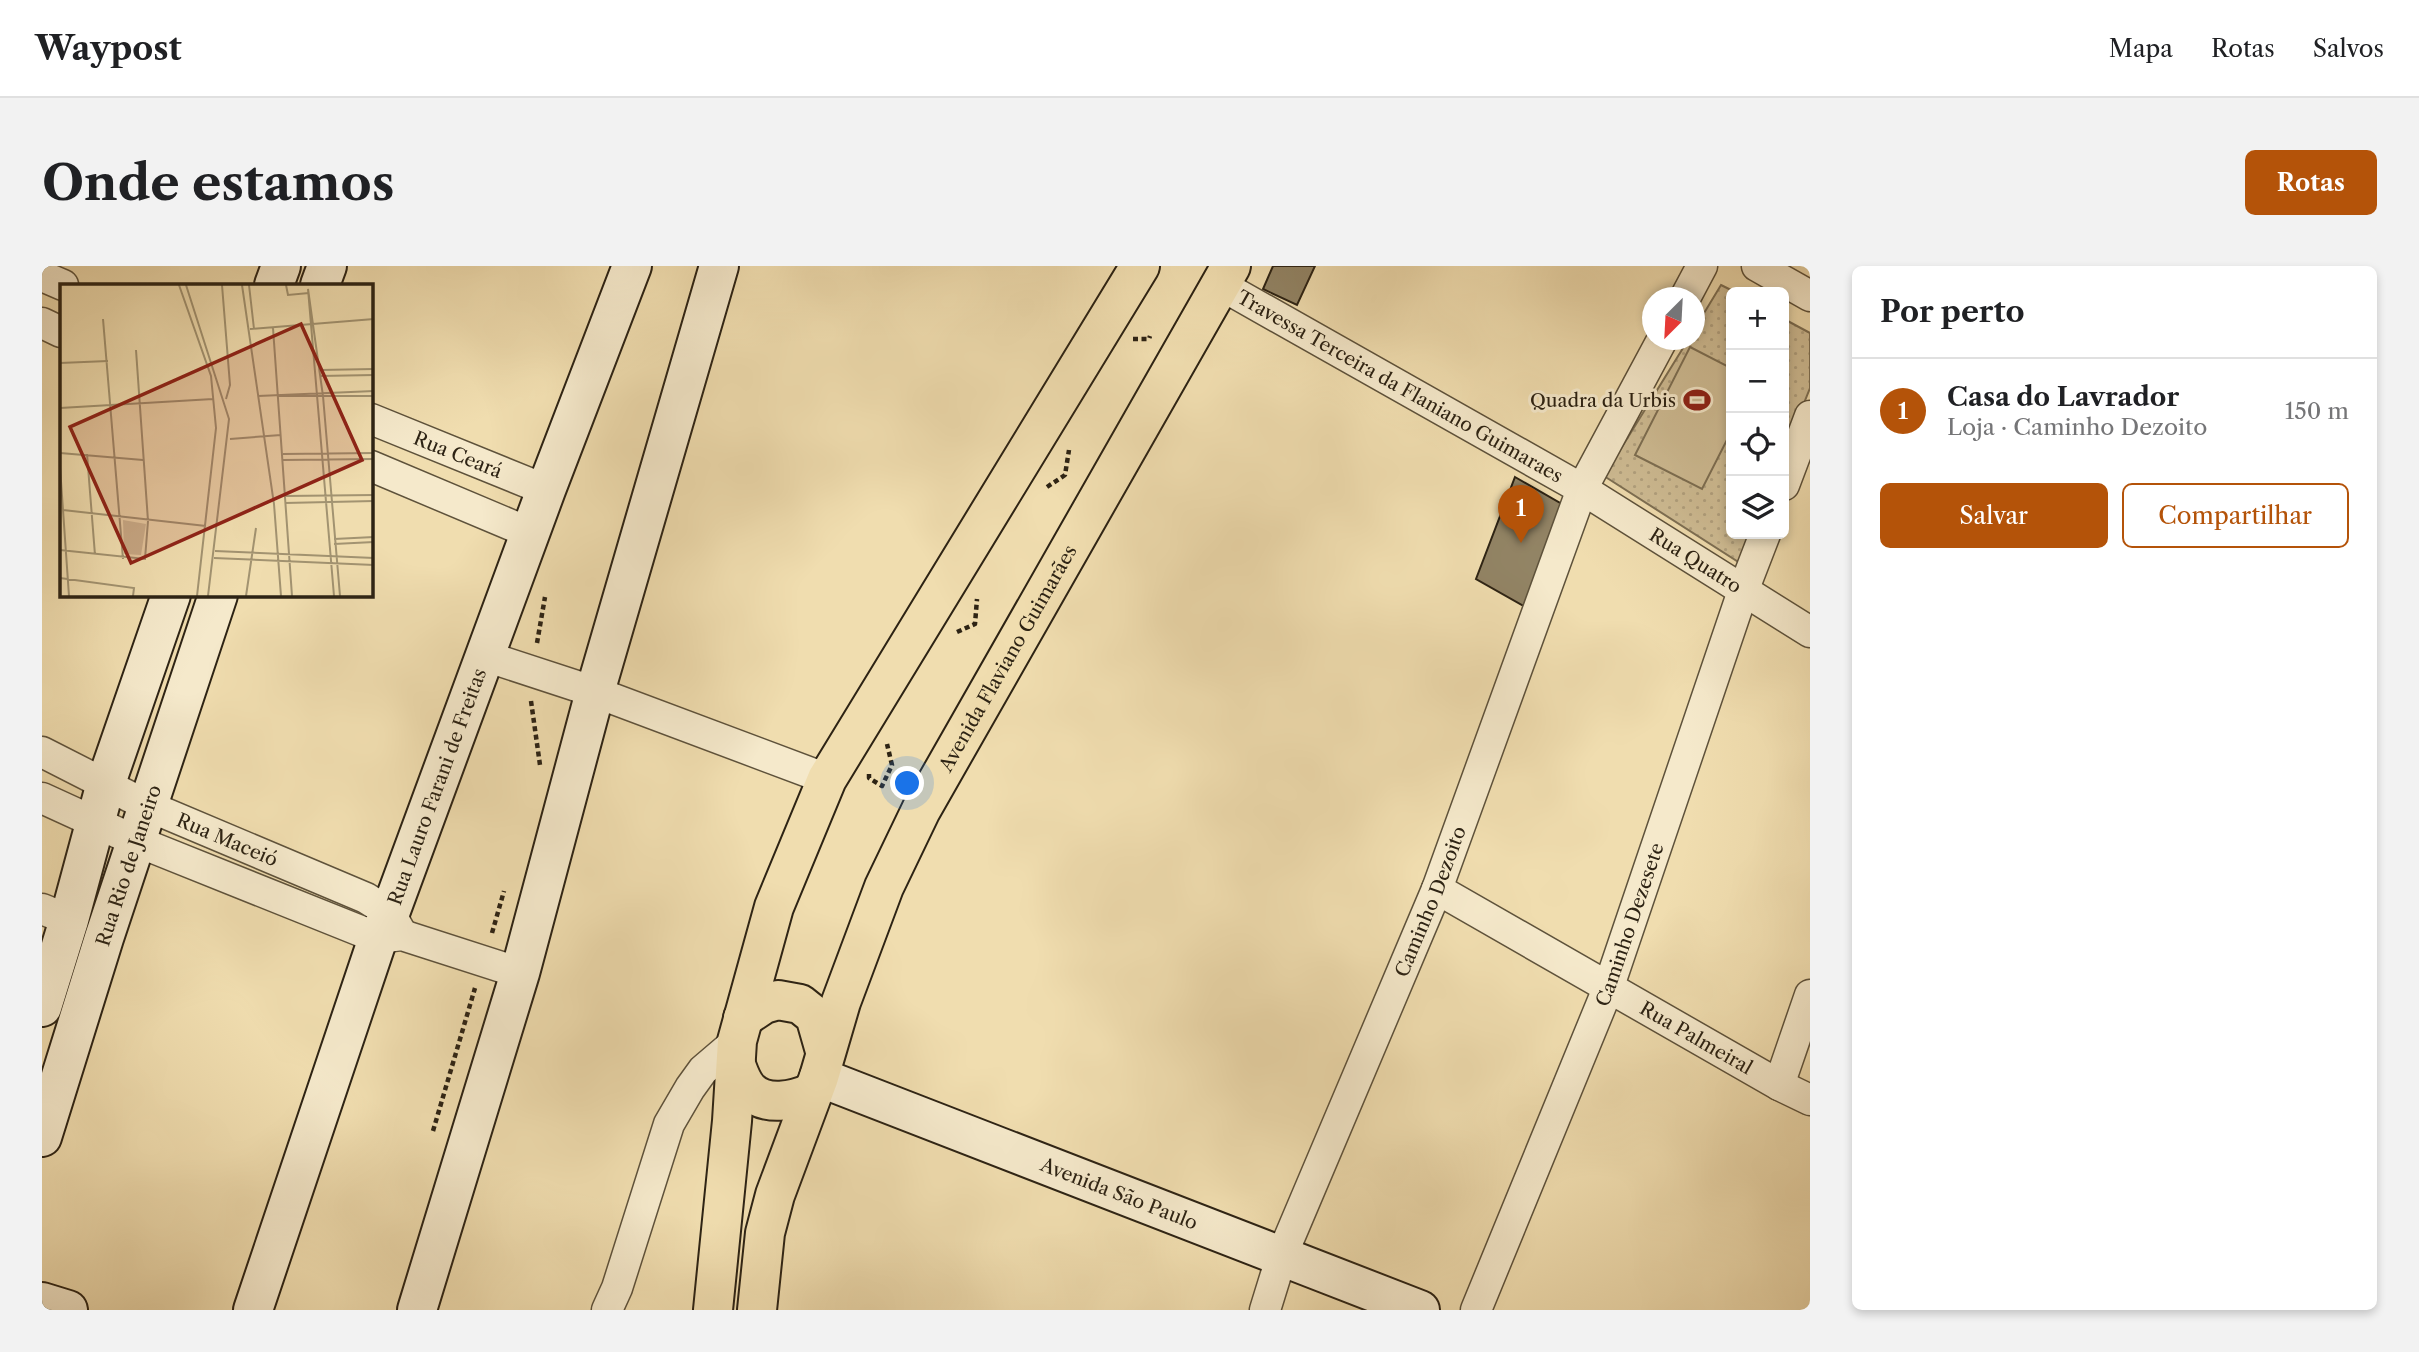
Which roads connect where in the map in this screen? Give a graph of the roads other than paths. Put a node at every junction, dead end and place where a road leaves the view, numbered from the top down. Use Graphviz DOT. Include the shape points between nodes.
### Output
graph roads {
  1 [pos="281,266"];
  2 [pos="327,266"];
  3 [pos="632,266"];
  4 [pos="719,266"];
  5 [pos="1140,266"];
  6 [pos="1702,266"];
  7 [pos="1757,266"];
  8 [pos="1225,275"];
  9 [pos="42,276"];
  10 [pos="62,284"];
  11 [pos="274,284"];
  12 [pos="320,284"];
  13 [pos="1691,287"];
  14 [pos="1810,296"];
  15 [pos="42,323"];
  16 [pos="60,332"];
  17 [pos="1657,350"];
  18 [pos="1810,416"];
  19 [pos="373,420"];
  20 [pos="413,438"];
  21 [pos="373,467"];
  22 [pos="1787,476"];
  23 [pos="401,477"];
  24 [pos="1582,489"];
  25 [pos="545,490"];
  26 [pos="530,533"];
  27 [pos="1763,539"];
  28 [pos="1743,591"];
  29 [pos="170,597"];
  30 [pos="217,597"];
  31 [pos="1810,632"];
  32 [pos="485,656"];
  33 [pos="596,692"];
  34 [pos="42,752"];
  35 [pos="827,779"];
  36 [pos="106,783"];
  37 [pos="42,798"];
  38 [pos="148,806"];
  39 [pos="96,822"];
  40 [pos="135,841"];
  41 [pos="1437,889"];
  42 [pos="55,915"];
  43 [pos="390,929"];
  44 [pos="50,957"];
  45 [pos="520,973"];
  46 [pos="1609,986"];
  47 [pos="1810,995"];
  48 [pos="42,1007"];
  49 [pos="738,1041"];
  50 [pos="819,1074"];
  51 [pos="1779,1085"];
  52 [pos="1810,1100"];
  53 [pos="42,1138"];
  54 [pos="1282,1255"];
  55 [pos="42,1302"];
  56 [pos="68,1310"];
  57 [pos="253,1310"];
  58 [pos="417,1310"];
  59 [pos="607,1310"];
  60 [pos="713,1310"];
  61 [pos="757,1310"];
  62 [pos="1265,1310"];
  63 [pos="1420,1310"];
  64 [pos="1476,1310"];
  1 -- 11 [label="street"];
  2 -- 12 [label="street"];
  3 -- 25 [label="street, Rua Lauro Farani de Freitas"];
  4 -- 33 [label="street"];
  5 -- 35 [label="main road"];
  6 -- 13 [label="street"];
  7 -- 14 [label="street"];
  8 -- 24 [label="street, Travessa Terceira da Flaniano Guimaraes"];
  8 -- 50 [label="main road, Avenida Flaviano Guimarães" via="920,810 884,887"];
  9 -- 10 [label="street"];
  15 -- 16 [label="street"];
  17 -- 24 [label="street, Caminho Dezoito"];
  18 -- 22 [label="street"];
  19 -- 20 [label="street, Rua Ceará"];
  20 -- 23 [label="street"];
  20 -- 25 [label="street, Rua Ceará"];
  21 -- 23 [label="street"];
  23 -- 26 [label="street"];
  24 -- 28 [label="street, Rua Quatro"];
  24 -- 41 [label="street, Caminho Dezoito"];
  25 -- 26 [label="street, Rua Lauro Farani de Freitas"];
  26 -- 32 [label="street, Rua Lauro Farani de Freitas"];
  27 -- 28 [label="street, Caminho Dezesete"];
  28 -- 31 [label="street, Rua Quatro"];
  28 -- 46 [label="street, Caminho Dezesete"];
  29 -- 36 [label="street, Rua Rio de Janeiro"];
  30 -- 38 [label="street, Rua Rio de Janeiro"];
  32 -- 33 [label="street"];
  32 -- 43 [label="street, Rua Lauro Farani de Freitas"];
  33 -- 35 [label="street"];
  33 -- 45 [label="street"];
  34 -- 36 [label="street, Rua Maceió"];
  35 -- 49 [label="main road" via="774,907"];
  36 -- 38 [label="street, Rua Maceió"];
  36 -- 39 [label="street, Rua Rio de Janeiro"];
  37 -- 39 [label="street, Rua Maceió"];
  38 -- 40 [label="street, Rua Rio de Janeiro"];
  38 -- 43 [label="street, Rua Maceió" via="366,898"];
  39 -- 40 [label="street, Rua Maceió"];
  39 -- 42 [label="street, Rua Rio de Janeiro"];
  40 -- 43 [label="street, Rua Maceió"];
  40 -- 53 [label="street, Rua Rio de Janeiro"];
  41 -- 46 [label="street, Rua Palmeiral"];
  41 -- 54 [label="street, Caminho Dezoito"];
  42 -- 44 [label="street, Rua Rio de Janeiro"];
  43 -- 45 [label="street, Rua Maceió"];
  43 -- 57 [label="street, Rua Lauro Farani de Freitas"];
  44 -- 48 [label="street, Rua Rio de Janeiro"];
  45 -- 58 [label="street"];
  46 -- 51 [label="street, Rua Palmeiral"];
  46 -- 64 [label="street, Caminho Dezesete"];
  47 -- 51 [label="street"];
  49 -- 50 [label="main road" via="750,1092 761,1098 796,1100"];
  49 -- 50 [label="main road" via="764,1003 800,1004 815,1016"];
  49 -- 59 [label="street" via="704,1070 669,1124"];
  49 -- 60 [label="main road"];
  50 -- 54 [label="street, Avenida São Paulo"];
  50 -- 61 [label="main road, Avenida Flaviano Guimarães" via="775,1195"];
  51 -- 52 [label="street, Rua Palmeiral"];
  54 -- 62 [label="street, Caminho Dezoito"];
  54 -- 63 [label="street, Avenida São Paulo"];
  55 -- 56 [label="street"];
}
